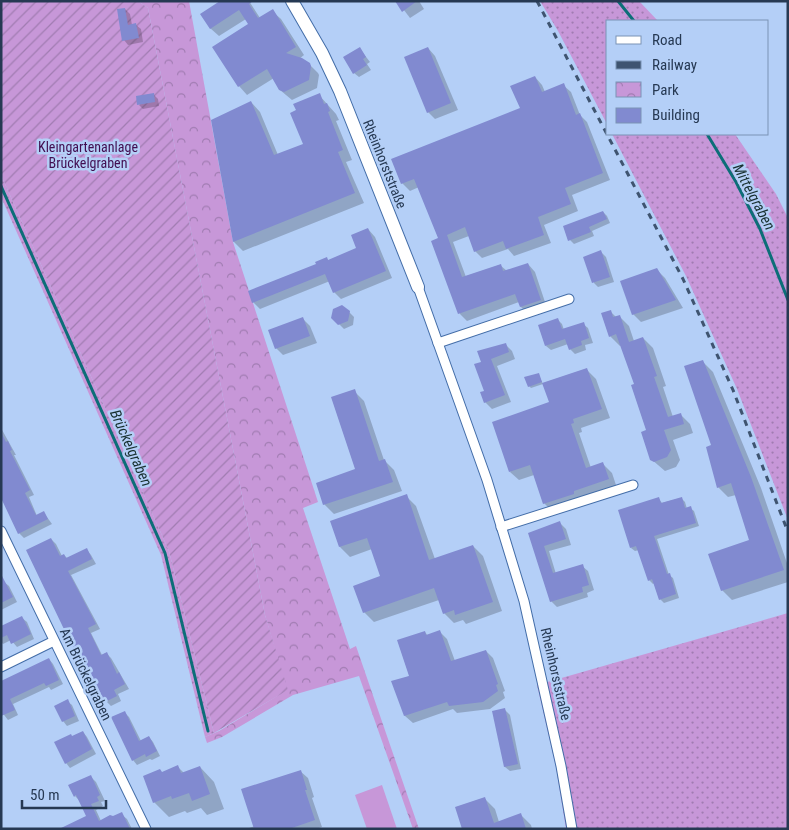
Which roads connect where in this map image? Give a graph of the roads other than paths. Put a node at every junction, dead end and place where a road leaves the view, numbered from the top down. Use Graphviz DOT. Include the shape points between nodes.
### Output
graph roads {
  1 [pos="292,1"];
  2 [pos="418,287"];
  3 [pos="569,299"];
  4 [pos="438,343"];
  5 [pos="633,485"];
  6 [pos="501,527"];
  7 [pos="1,532"];
  8 [pos="54,641"];
  9 [pos="1,667"];
  10 [pos="146,829"];
  11 [pos="572,829"];
  1 -- 2 [label="street, Rheinhorststraße" via="340,91"];
  2 -- 4 [label="street, Rheinhorststraße"];
  3 -- 4 [label="street"];
  4 -- 6 [label="street, Rheinhorststraße"];
  5 -- 6 [label="street"];
  6 -- 11 [label="street, Rheinhorststraße" via="530,626"];
  7 -- 8 [label="street, Am Brückelgraben"];
  8 -- 9 [label="street"];
  8 -- 10 [label="street, Am Brückelgraben"];
}
